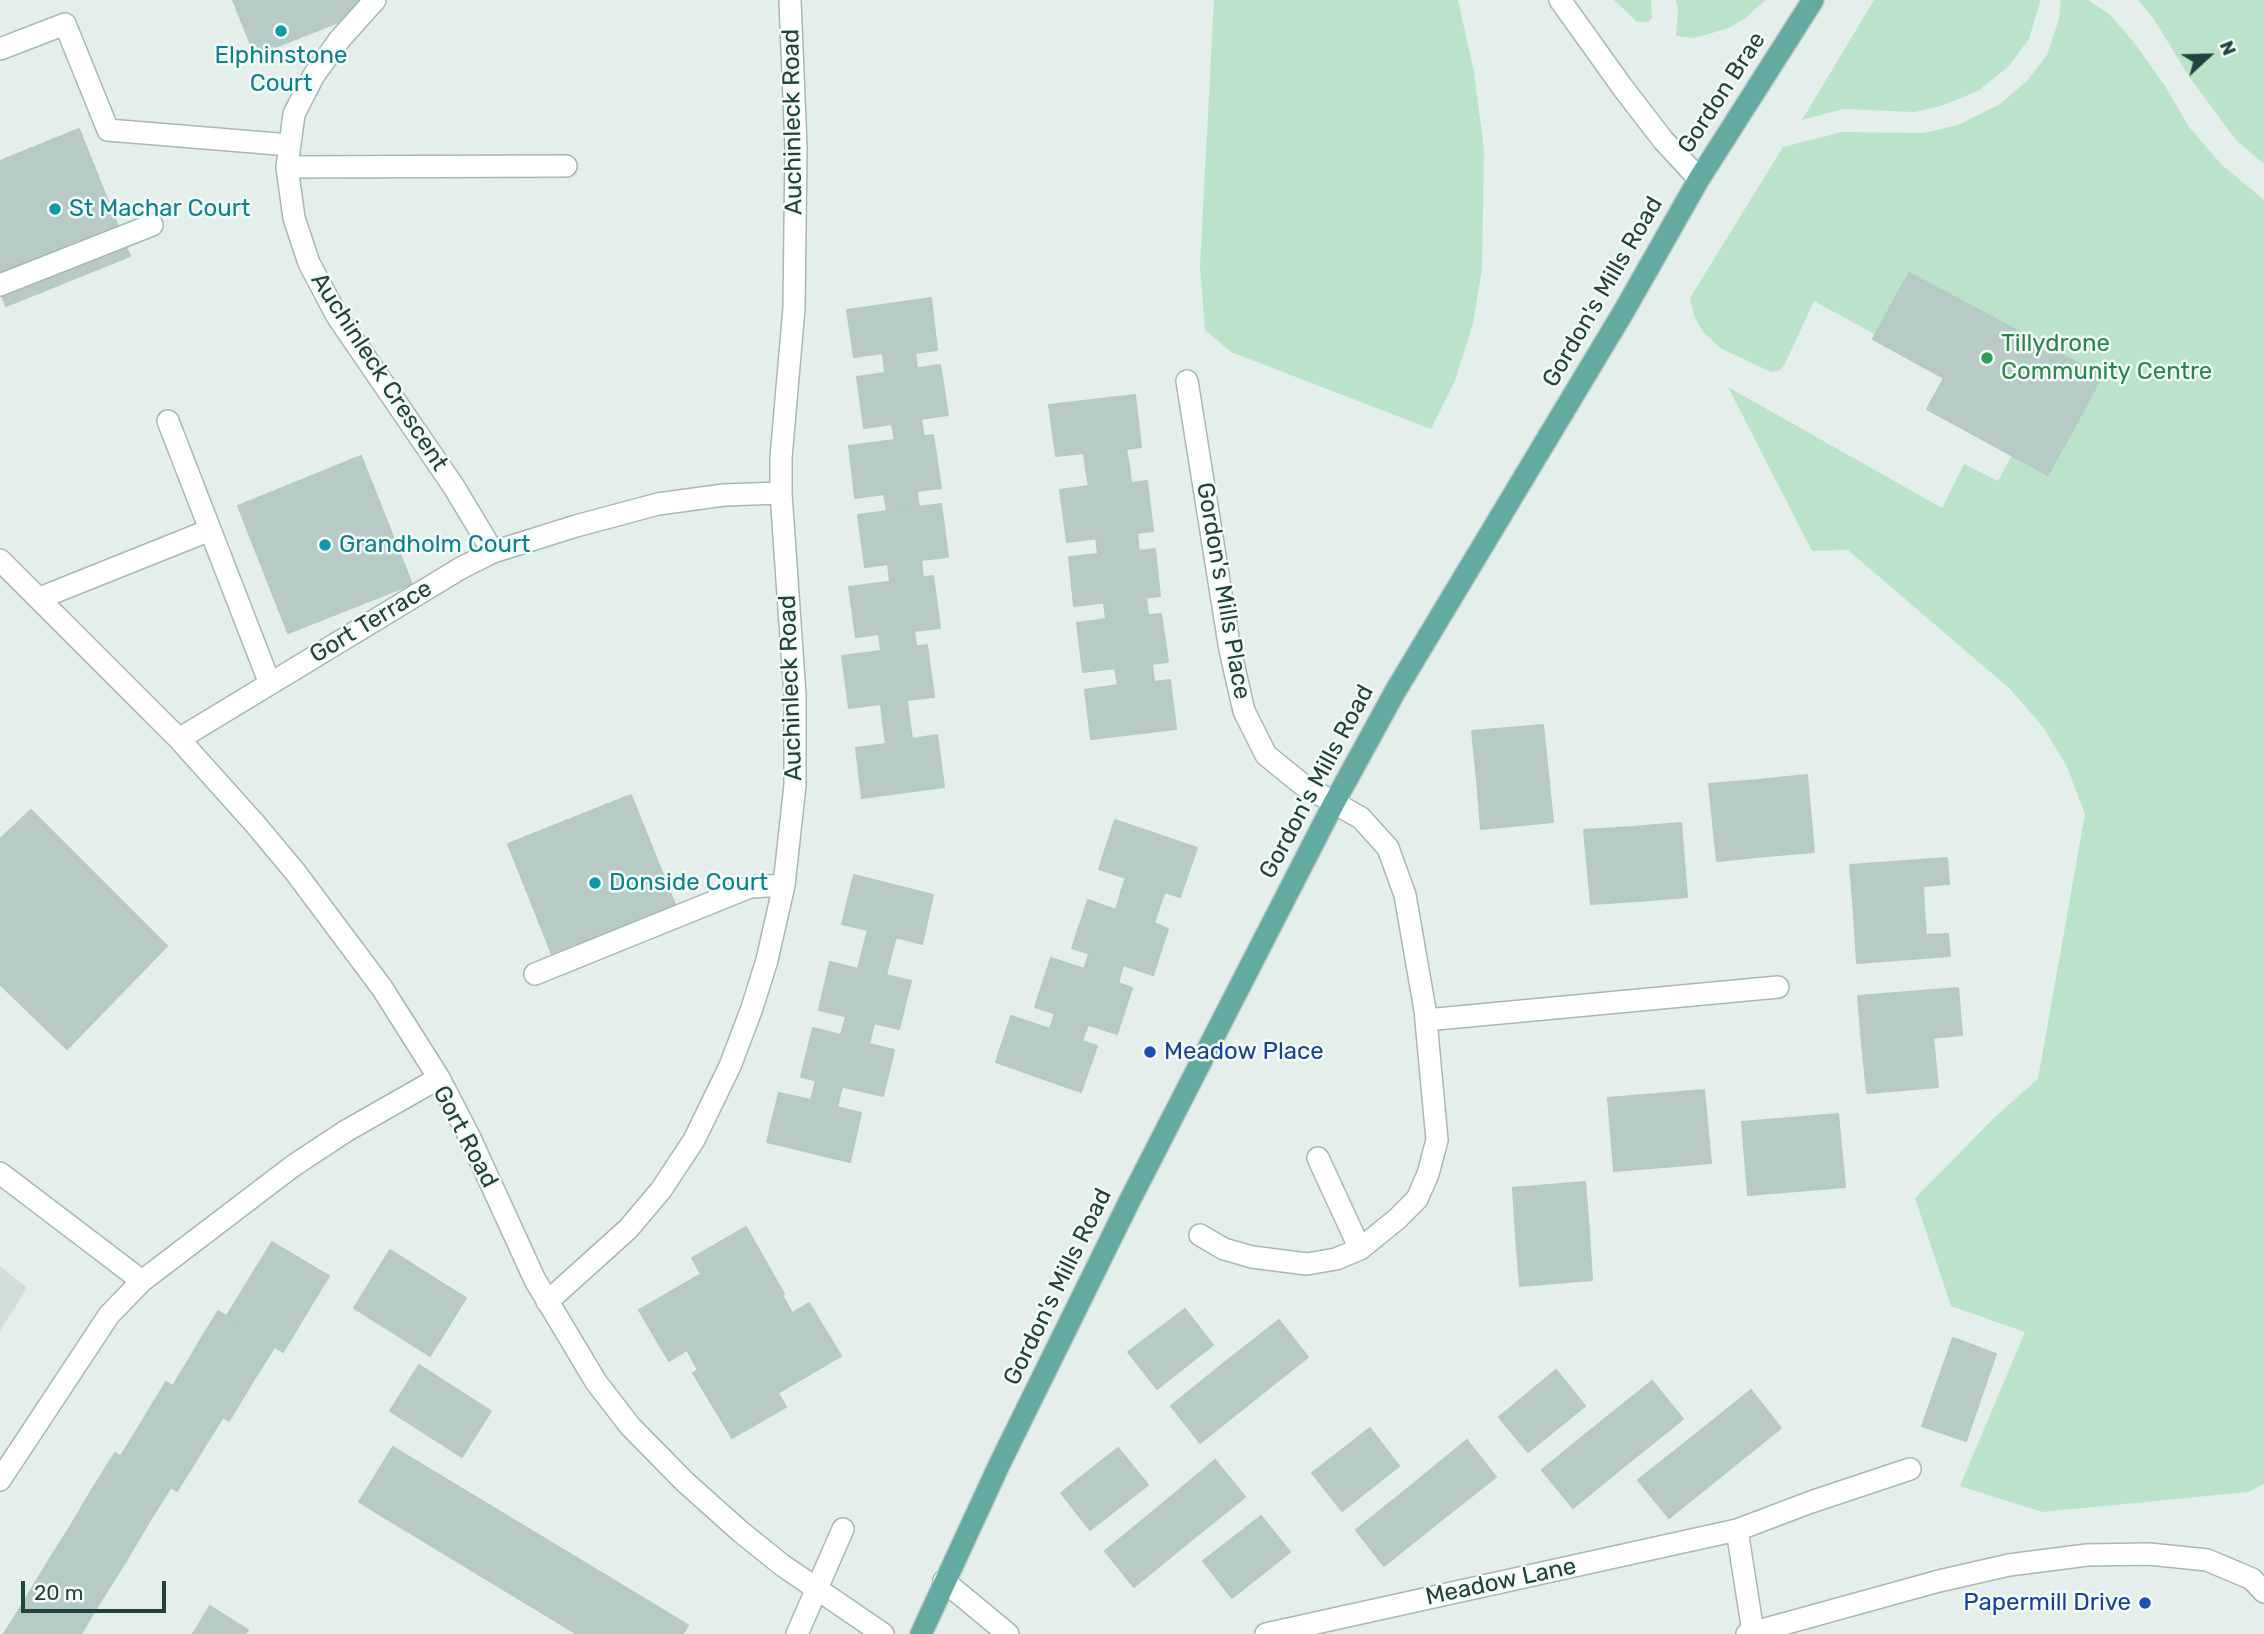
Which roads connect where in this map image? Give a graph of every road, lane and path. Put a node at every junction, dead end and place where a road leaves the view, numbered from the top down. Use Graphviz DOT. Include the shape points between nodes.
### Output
graph roads {
  1 [pos="375,0"];
  2 [pos="790,0"];
  3 [pos="1560,0"];
  4 [pos="1813,0"];
  5 [pos="0,49"];
  6 [pos="290,145"];
  7 [pos="566,166"];
  8 [pos="287,167"];
  9 [pos="1699,179"];
  10 [pos="152,225"];
  11 [pos="0,285"];
  12 [pos="1187,381"];
  13 [pos="168,421"];
  14 [pos="781,493"];
  15 [pos="210,530"];
  16 [pos="493,552"];
  17 [pos="0,560"];
  18 [pos="40,598"];
  19 [pos="270,684"];
  20 [pos="179,739"];
  21 [pos="1334,803"];
  22 [pos="784,885"];
  23 [pos="535,974"];
  24 [pos="1778,987"];
  25 [pos="1426,1020"];
  26 [pos="439,1078"];
  27 [pos="1318,1158"];
  28 [pos="0,1173"];
  29 [pos="1200,1235"];
  30 [pos="1360,1249"];
  31 [pos="142,1281"];
  32 [pos="547,1302"];
  33 [pos="1910,1469"];
  34 [pos="0,1480"];
  35 [pos="843,1529"];
  36 [pos="1737,1530"];
  37 [pos="944,1581"];
  38 [pos="816,1589"];
  39 [pos="2264,1592"];
  40 [pos="1750,1633"];
  41 [pos="797,1634"];
  42 [pos="883,1634"];
  43 [pos="921,1634"];
  44 [pos="1008,1634"];
  45 [pos="1266,1634"];
  1 -- 6 [label="street, Auchinleck Crescent" via="314,75 294,114"];
  2 -- 14 [label="street, Auchinleck Road" via="795,271"];
  3 -- 9 [label="street" via="1631,99"];
  4 -- 9 [label="main road, Gordon Brae"];
  5 -- 6 [label="street" via="65,24 108,130"];
  6 -- 8 [label="street, Auchinleck Crescent"];
  7 -- 8 [label="street"];
  8 -- 16 [label="street, Auchinleck Crescent" via="294,218 309,263 337,316"];
  9 -- 21 [label="main road, Gordon's Mills Road" via="1396,690"];
  10 -- 11 [label="street"];
  12 -- 21 [label="street, Gordon's Mills Place" via="1244,711 1266,755"];
  13 -- 15 [label="street"];
  14 -- 16 [label="street, Gort Terrace" via="658,504"];
  14 -- 22 [label="street, Auchinleck Road" via="795,695 795,785"];
  15 -- 18 [label="street"];
  15 -- 19 [label="street"];
  16 -- 19 [label="street, Gort Terrace"];
  17 -- 18 [label="street"];
  18 -- 20 [label="street"];
  19 -- 20 [label="street, Gort Terrace"];
  20 -- 26 [label="street" via="296,873 382,988"];
  21 -- 25 [label="street" via="1361,818 1388,848 1405,895"];
  21 -- 37 [label="main road, Gordon's Mills Road" via="1129,1202"];
  22 -- 23 [label="street" via="750,887"];
  22 -- 32 [label="street, Auchinleck Road" via="752,1008 694,1140 662,1190 628,1229"];
  24 -- 25 [label="street"];
  25 -- 30 [label="street" via="1437,1140 1428,1174 1417,1199"];
  26 -- 31 [label="street, Gort Road" via="346,1130"];
  26 -- 32 [label="street, Gort Road"];
  27 -- 30 [label="street"];
  28 -- 31 [label="street"];
  29 -- 30 [label="street" via="1224,1249 1252,1257 1307,1264"];
  31 -- 34 [label="street, Gort Road" via="108,1315"];
  32 -- 38 [label="street, Gort Road" via="596,1382 630,1426 741,1532"];
  33 -- 36 [label="street, Meadow Lane"];
  35 -- 38 [label="street"];
  36 -- 40 [label="street"];
  36 -- 45 [label="street, Meadow Lane"];
  37 -- 43 [label="main road, Gordon's Mills Road"];
  37 -- 44 [label="street"];
  38 -- 41 [label="street"];
  38 -- 42 [label="street, Gort Road"];
  39 -- 40 [label="street" via="2252,1579 2207,1560 2149,1554 2087,1555 2009,1565 1939,1581"];
}
